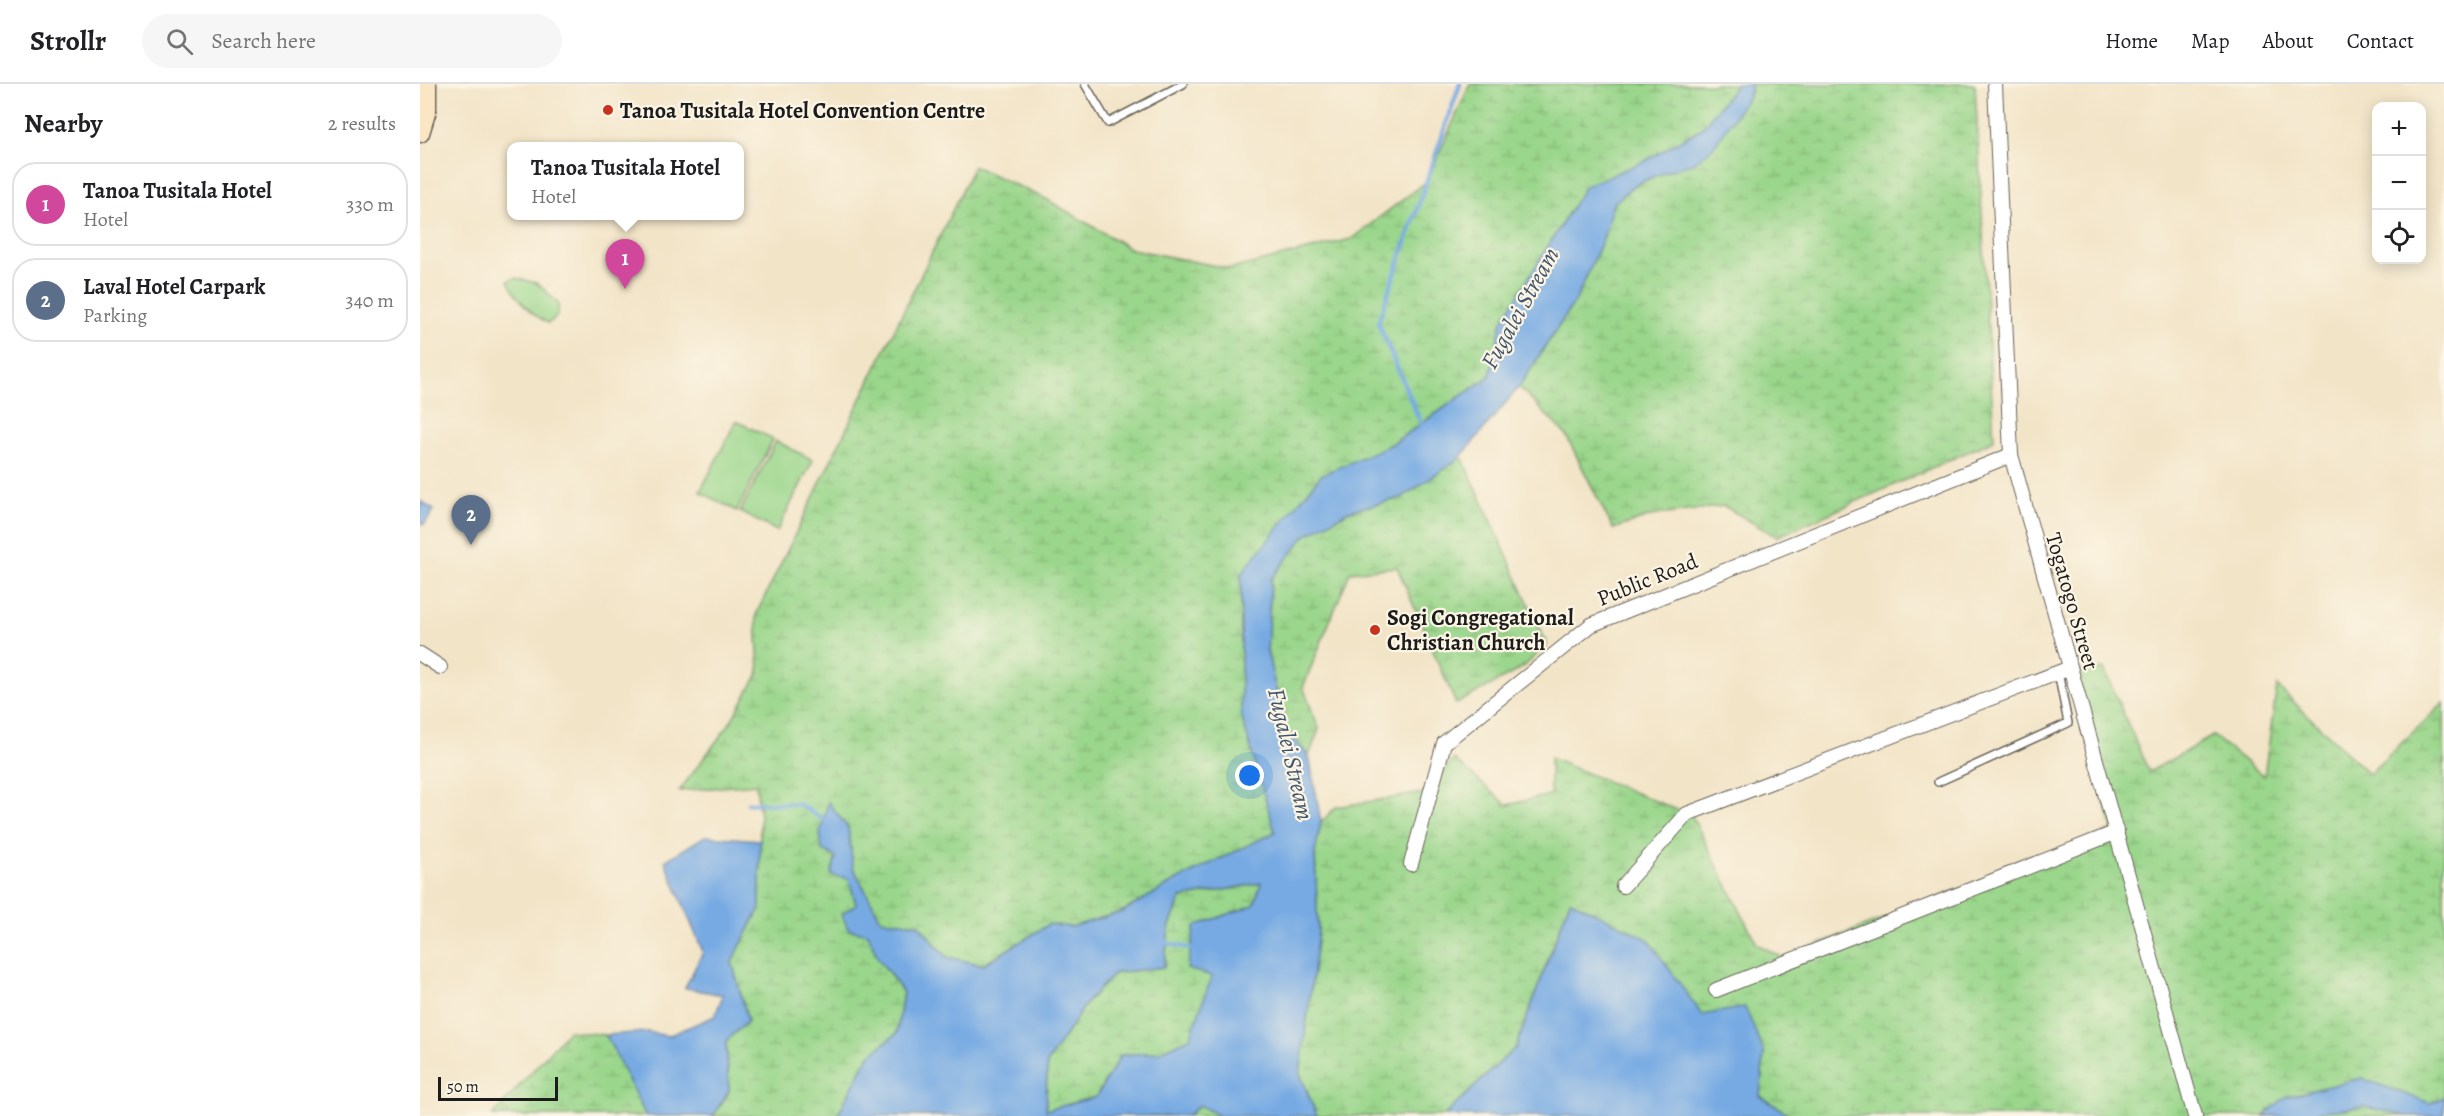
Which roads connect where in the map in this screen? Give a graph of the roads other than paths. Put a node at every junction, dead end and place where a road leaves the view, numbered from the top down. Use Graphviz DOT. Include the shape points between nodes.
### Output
graph roads {
  1 [pos="427,84"];
  2 [pos="440,84"];
  3 [pos="1085,84"];
  4 [pos="1183,84"];
  5 [pos="1995,84"];
  6 [pos="427,110"];
  7 [pos="420,133"];
  8 [pos="2011,455"];
  9 [pos="420,654"];
  10 [pos="440,667"];
  11 [pos="2064,670"];
  12 [pos="1938,782"];
  13 [pos="2117,832"];
  14 [pos="1411,864"];
  15 [pos="1623,886"];
  16 [pos="1716,990"];
  17 [pos="2195,1116"];
  1 -- 6 [label="main road"];
  2 -- 6 [label="main road"];
  3 -- 4 [label="lane" via="1108,123"];
  5 -- 8 [label="street, Togatogo Street"];
  6 -- 7 [label="main road"];
  8 -- 11 [label="street, Togatogo Street"];
  8 -- 14 [label="street, Public Road" via="1591,625 1444,743"];
  9 -- 10 [label="street"];
  11 -- 12 [label="lane" via="2067,723"];
  11 -- 13 [label="street, Togatogo Street"];
  11 -- 15 [label="street" via="1687,814"];
  13 -- 16 [label="street"];
  13 -- 17 [label="street, Togatogo Street"];
}
